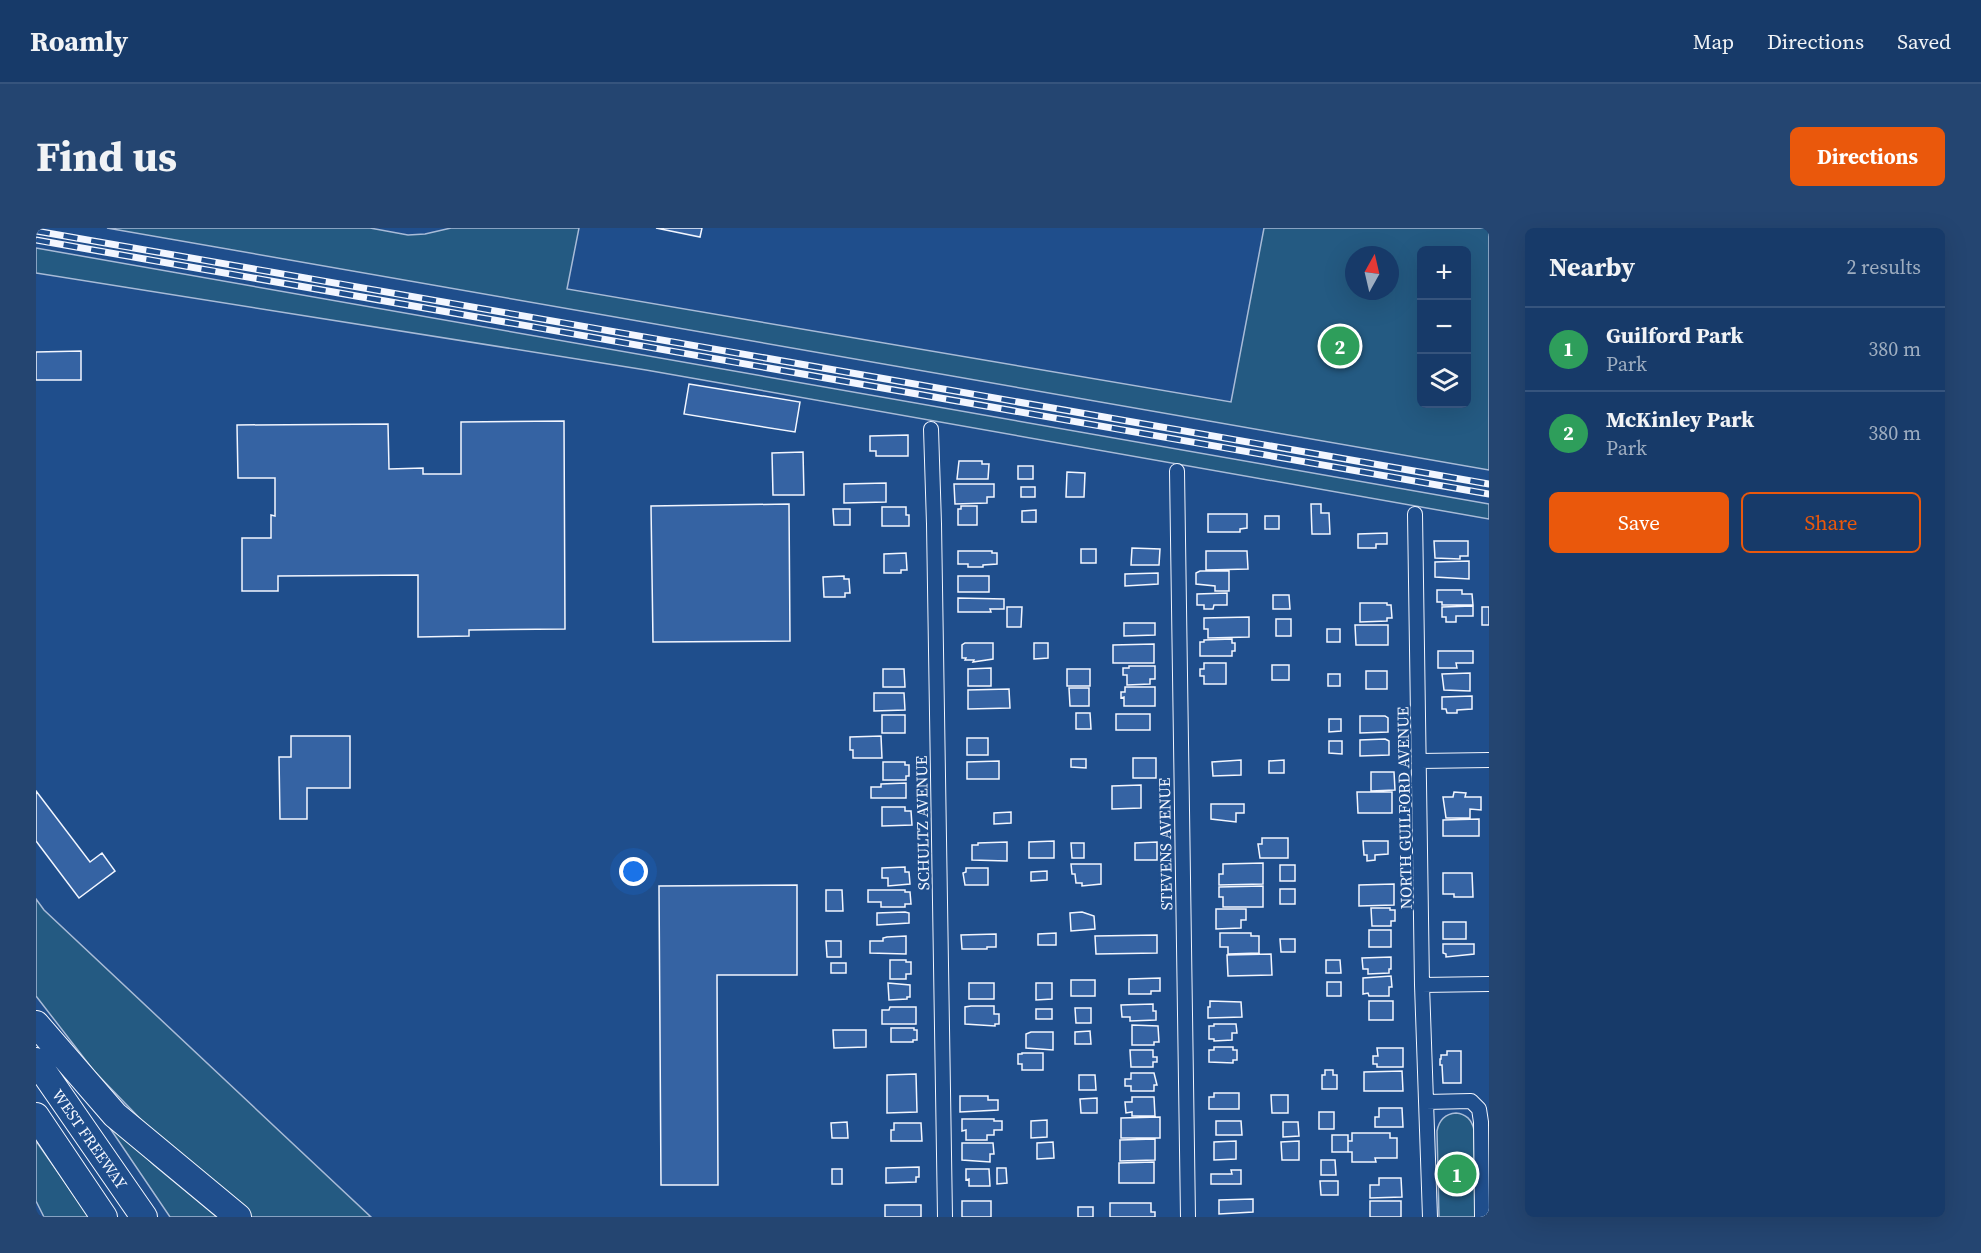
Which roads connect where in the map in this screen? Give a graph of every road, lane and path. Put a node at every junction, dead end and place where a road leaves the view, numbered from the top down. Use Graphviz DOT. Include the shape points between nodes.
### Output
graph roads {
  1 [pos="931,429"];
  2 [pos="1177,471"];
  3 [pos="1416,514"];
  4 [pos="1489,760"];
  5 [pos="1420,761"];
  6 [pos="1489,984"];
  7 [pos="1422,985"];
  8 [pos="36,1024"];
  9 [pos="36,1061"];
  10 [pos="1426,1102"];
  11 [pos="36,1116"];
  12 [pos="104,1217"];
  13 [pos="144,1217"];
  14 [pos="238,1217"];
  15 [pos="945,1217"];
  16 [pos="1188,1217"];
  17 [pos="1430,1217"];
  18 [pos="1482,1217"];
  1 -- 15 [label="street, SCHULTZ AVENUE"];
  2 -- 16 [label="street, STEVENS AVENUE"];
  3 -- 5 [label="street, NORTH GUILFORD AVENUE"];
  4 -- 5 [label="street"];
  5 -- 7 [label="street, NORTH GUILFORD AVENUE"];
  6 -- 7 [label="street"];
  7 -- 10 [label="street, NORTH GUILFORD AVENUE"];
  8 -- 14 [label="highway" via="114,1115"];
  9 -- 13 [label="highway, WEST FREEWAY"];
  10 -- 17 [label="street, NORTH GUILFORD AVENUE"];
  10 -- 18 [label="street" via="1471,1101 1479,1109"];
  11 -- 12 [label="highway, WEST FREEWAY"];
}
